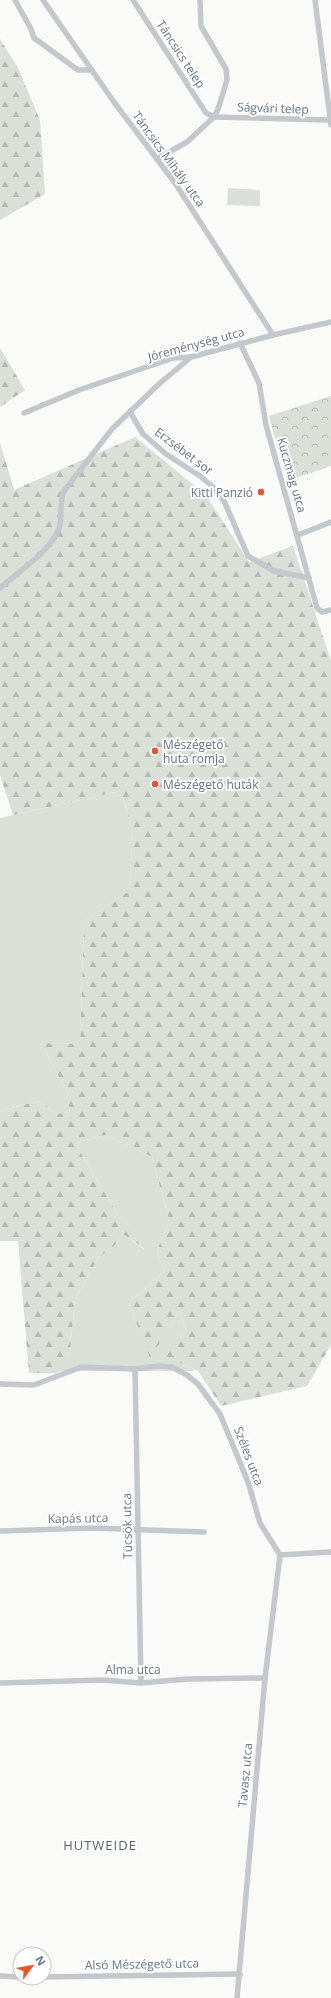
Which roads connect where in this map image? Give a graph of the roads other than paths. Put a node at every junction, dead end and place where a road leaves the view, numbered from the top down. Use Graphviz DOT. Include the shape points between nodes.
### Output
graph roads {
  1 [pos="15,0"];
  2 [pos="43,0"];
  3 [pos="133,0"];
  4 [pos="200,0"];
  5 [pos="315,0"];
  6 [pos="91,70"];
  7 [pos="214,116"];
  8 [pos="330,120"];
  9 [pos="331,125"];
  10 [pos="157,159"];
  11 [pos="331,322"];
  12 [pos="273,335"];
  13 [pos="240,343"];
  14 [pos="191,357"];
  15 [pos="130,412"];
  16 [pos="24,413"];
  17 [pos="331,522"];
  18 [pos="298,535"];
  19 [pos="309,578"];
  20 [pos="0,588"];
  21 [pos="331,610"];
  22 [pos="135,1369"];
  23 [pos="0,1384"];
  24 [pos="138,1529"];
  25 [pos="0,1530"];
  26 [pos="204,1532"];
  27 [pos="331,1552"];
  28 [pos="280,1555"];
  29 [pos="265,1678"];
  30 [pos="0,1683"];
  31 [pos="141,1683"];
  32 [pos="240,1974"];
  33 [pos="0,1976"];
  34 [pos="52,1976"];
  35 [pos="12,1977"];
  36 [pos="237,1998"];
  1 -- 6 [label="street" via="34,38 78,70"];
  2 -- 6 [label="street, Táncsics Mihály utca"];
  3 -- 7 [label="street, Táncsics telep" via="206,113"];
  4 -- 7 [label="street" via="201,26 227,74"];
  5 -- 8 [label="street"];
  6 -- 10 [label="street, Táncsics Mihály utca"];
  7 -- 8 [label="street, Ságvári telep"];
  7 -- 10 [label="street" via="186,142"];
  8 -- 9 [label="street"];
  10 -- 12 [label="street, Táncsics Mihály utca" via="176,183"];
  11 -- 12 [label="street, Jóreménység utca"];
  12 -- 13 [label="street, Jóreménység utca"];
  13 -- 14 [label="street, Jóreménység utca"];
  13 -- 18 [label="street, Kuczmag utca" via="259,383 266,425"];
  14 -- 15 [label="street"];
  14 -- 16 [label="street, Jóreménység utca" via="173,358 79,390"];
  15 -- 19 [label="street, Erzsébet sor" via="143,434 166,454 213,487 224,501 248,556 274,571"];
  15 -- 20 [label="street" via="112,429 68,483 61,499 60,526 47,548"];
  17 -- 18 [label="street"];
  18 -- 19 [label="street, Kuczmag utca"];
  19 -- 21 [label="street, Kuczmag utca" via="317,608 322,612"];
  22 -- 23 [label="street, Széles utca" via="81,1367 34,1385"];
  22 -- 24 [label="street, Tücsök utca"];
  22 -- 28 [label="street, Széles utca" via="159,1366 172,1368 198,1384 220,1414 248,1482 260,1523"];
  24 -- 25 [label="street, Kapás utca"];
  24 -- 26 [label="street, Kapás utca"];
  24 -- 31 [label="street, Tücsök utca"];
  27 -- 28 [label="street"];
  28 -- 29 [label="street, Tavasz utca"];
  29 -- 31 [label="street, Alma utca" via="187,1679"];
  29 -- 32 [label="street, Tavasz utca"];
  30 -- 31 [label="street, Alma utca" via="102,1680"];
  32 -- 34 [label="street, Alsó Mészégető utca"];
  32 -- 36 [label="street, Tavasz utca"];
  33 -- 35 [label="street"];
}
